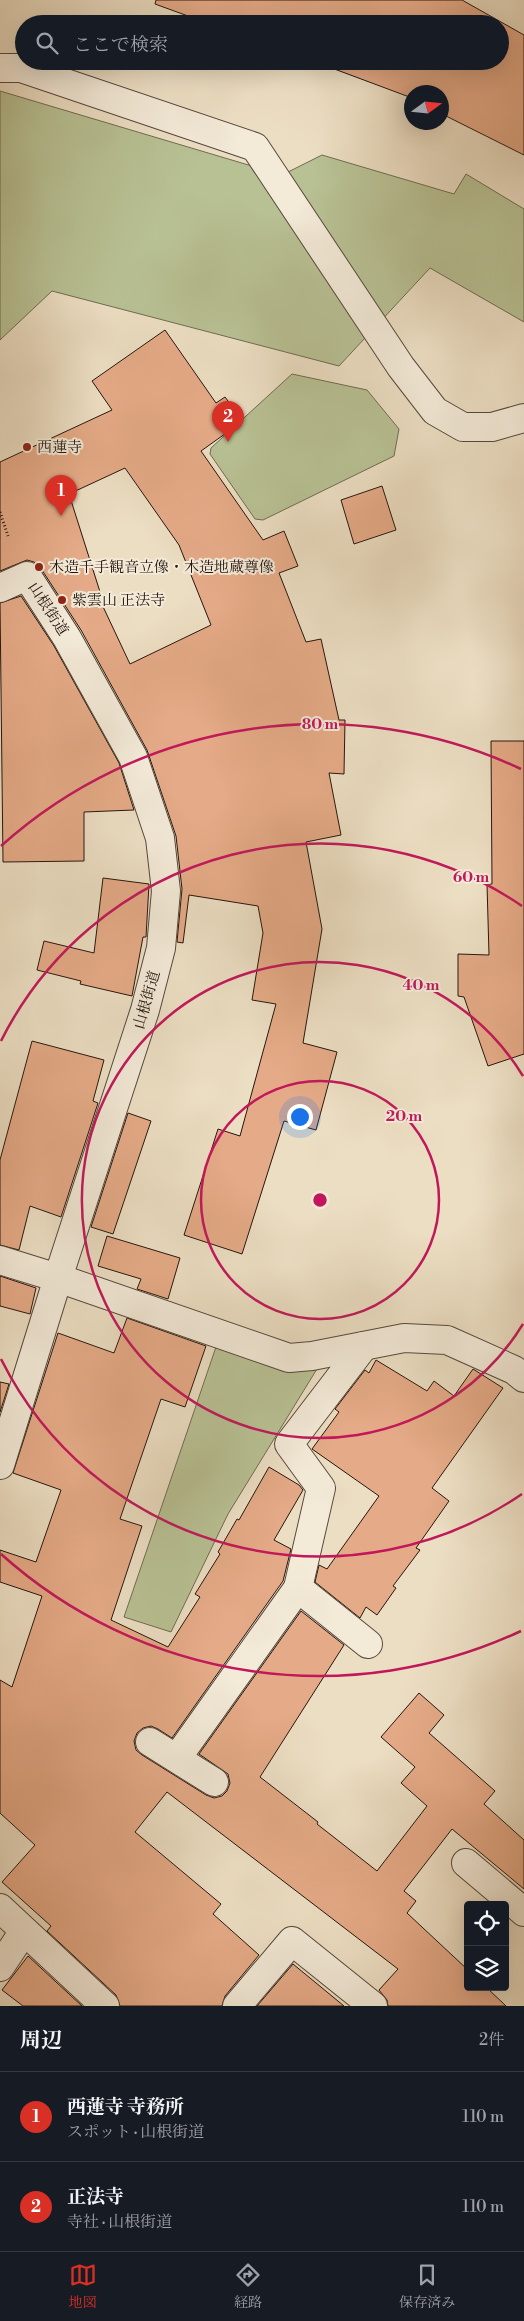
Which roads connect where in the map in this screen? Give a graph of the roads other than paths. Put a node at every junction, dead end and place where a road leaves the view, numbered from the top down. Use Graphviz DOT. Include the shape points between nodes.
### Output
graph roads {
  1 [pos="0,68"];
  2 [pos="15,68"];
  3 [pos="27,70"];
  4 [pos="524,418"];
  5 [pos="0,588"];
  6 [pos="0,1260"];
  7 [pos="58,1278"];
  8 [pos="364,1346"];
  9 [pos="520,1368"];
  10 [pos="0,1466"];
  11 [pos="298,1588"];
  12 [pos="368,1644"];
  13 [pos="150,1742"];
  14 [pos="177,1758"];
  15 [pos="214,1782"];
  16 [pos="466,1863"];
  17 [pos="0,1908"];
  18 [pos="524,1912"];
  19 [pos="24,1931"];
  20 [pos="0,1967"];
  21 [pos="104,2006"];
  22 [pos="237,2006"];
  23 [pos="372,2006"];
  1 -- 2 [label="street"];
  3 -- 4 [label="street" via="255,147 401,367 435,411 463,427 492,427"];
  5 -- 7 [label="street, 山根街道" via="27,576 67,638 133,757 160,838 166,891 161,948 145,1010"];
  6 -- 7 [label="street"];
  7 -- 8 [label="street" via="289,1358"];
  7 -- 10 [label="street, 山根街道"];
  8 -- 9 [label="street" via="404,1338 447,1340"];
  8 -- 11 [label="street" via="289,1444 322,1488"];
  11 -- 12 [label="street"];
  11 -- 14 [label="street"];
  13 -- 14 [label="street"];
  14 -- 15 [label="street"];
  16 -- 18 [label="street"];
  17 -- 19 [label="street"];
  19 -- 20 [label="street"];
  19 -- 21 [label="street"];
  22 -- 23 [label="street" via="292,1941"];
}
